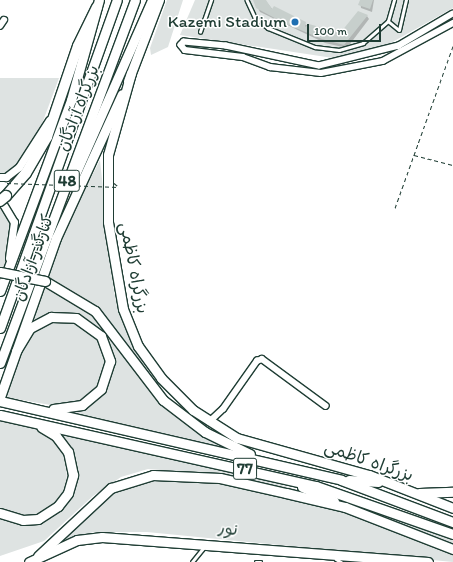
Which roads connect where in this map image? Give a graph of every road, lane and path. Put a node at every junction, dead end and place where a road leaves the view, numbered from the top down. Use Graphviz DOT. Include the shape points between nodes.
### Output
graph roads {
  1 [pos="117,0"];
  2 [pos="135,0"];
  3 [pos="152,0"];
  4 [pos="160,0"];
  5 [pos="211,0"];
  6 [pos="247,0"];
  7 [pos="394,0"];
  8 [pos="406,0"];
  9 [pos="98,4"];
  10 [pos="453,14"];
  11 [pos="4,20"];
  12 [pos="388,21"];
  13 [pos="453,23"];
  14 [pos="0,26"];
  15 [pos="200,32"];
  16 [pos="453,46"];
  17 [pos="132,73"];
  18 [pos="63,93"];
  19 [pos="414,155"];
  20 [pos="453,165"];
  21 [pos="0,177"];
  22 [pos="7,183"];
  23 [pos="119,186"];
  24 [pos="2,199"];
  25 [pos="395,208"];
  26 [pos="50,223"];
  27 [pos="4,271"];
  28 [pos="0,291"];
  29 [pos="0,328"];
  30 [pos="138,346"];
  31 [pos="16,351"];
  32 [pos="0,363"];
  33 [pos="0,397"];
  34 [pos="0,401"];
  35 [pos="326,406"];
  36 [pos="36,409"];
  37 [pos="179,413"];
  38 [pos="4,416"];
  39 [pos="31,422"];
  40 [pos="208,422"];
  41 [pos="290,468"];
  42 [pos="283,478"];
  43 [pos="341,480"];
  44 [pos="388,483"];
  45 [pos="409,491"];
  46 [pos="453,492"];
  47 [pos="345,507"];
  48 [pos="453,508"];
  49 [pos="0,513"];
  50 [pos="453,522"];
  51 [pos="453,534"];
  52 [pos="208,544"];
  53 [pos="453,549"];
  54 [pos="327,554"];
  55 [pos="38,556"];
  56 [pos="29,562"];
  57 [pos="192,562"];
  58 [pos="256,562"];
  59 [pos="261,562"];
  60 [pos="341,562"];
  61 [pos="428,562"];
  1 -- 29 [label="main road, بزرگراه آزادگان / 48"];
  2 -- 26 [label="main road, بزرگراه آزادگان / 48"];
  3 -- 26 [label="main road" via="113,95"];
  4 -- 17 [label="main road, کنارگذر آزادگان"];
  5 -- 15 [label="lane"];
  6 -- 12 [label="lane" via="255,17 268,28 315,48 339,50 363,43"];
  7 -- 12 [label="lane"];
  8 -- 12 [label="lane" via="399,30"];
  9 -- 18 [label="highway" via="78,46"];
  9 -- 27 [label="main road, کنارگذر آزادگان" via="71,100"];
  10 -- 13 [label="street" via="399,46 319,66 226,46 184,42 181,45 185,50 320,73 383,61"];
  11 -- 14 [label="street"];
  16 -- 19 [label="path"];
  17 -- 30 [label="main road, بزرگراه کاظمی" via="112,134 107,178 108,222 120,297"];
  17 -- 31 [label="main road, کنارگذر آزادگان" via="56,238"];
  18 -- 21 [label="street" via="24,162 13,174"];
  18 -- 24 [label="highway" via="40,152"];
  19 -- 20 [label="path"];
  19 -- 25 [label="path"];
  22 -- 23 [label="path, bridge"];
  24 -- 27 [label="street" via="14,222"];
  26 -- 32 [label="main road, بزرگراه آزادگان / 48"];
  27 -- 28 [label="main road, کنارگذر آزادگان"];
  27 -- 37 [label="main road, bridge" via="45,281 95,310 155,390"];
  30 -- 37 [label="main road" via="156,382"];
  30 -- 40 [label="main road, بزرگراه کاظمی" via="179,399"];
  31 -- 33 [label="main road, کنارگذر آزادگان"];
  31 -- 36 [label="main road" via="37,322 59,315 90,324 101,336 108,353 108,375 92,398 68,409"];
  34 -- 36 [label="main road, بزرگراه کاظمی / 77"];
  35 -- 40 [label="street" via="262,359 257,361 223,409"];
  36 -- 41 [label="main road, بزرگراه کاظمی / 77"];
  37 -- 41 [label="main road" via="222,442"];
  38 -- 39 [label="main road, 77"];
  39 -- 42 [label="main road, 77"];
  39 -- 49 [label="main road" via="56,436 64,446 72,466 71,483 64,500 46,516 23,520"];
  40 -- 44 [label="main road, بزرگراه کاظمی" via="254,444 338,465"];
  41 -- 43 [label="main road, بزرگراه کاظمی / 77"];
  42 -- 47 [label="main road"];
  42 -- 51 [label="main road, 77" via="362,499"];
  43 -- 44 [label="main road"];
  43 -- 50 [label="main road, بزرگراه کاظمی / 77"];
  44 -- 45 [label="main road, بزرگراه کاظمی"];
  45 -- 46 [label="main road" via="433,495"];
  45 -- 48 [label="main road, بزرگراه کاظمی"];
  47 -- 53 [label="main road"];
  47 -- 55 [label="main road" via="220,478 146,475 119,483 104,493"];
  52 -- 54 [label="main road, نور"];
  52 -- 55 [label="main road, نور" via="102,537 77,540"];
  52 -- 57 [label="lane"];
  54 -- 60 [label="lane"];
  54 -- 61 [label="main road, نور"];
  55 -- 56 [label="main road, نور"];
  58 -- 59 [label="lane"];
}
